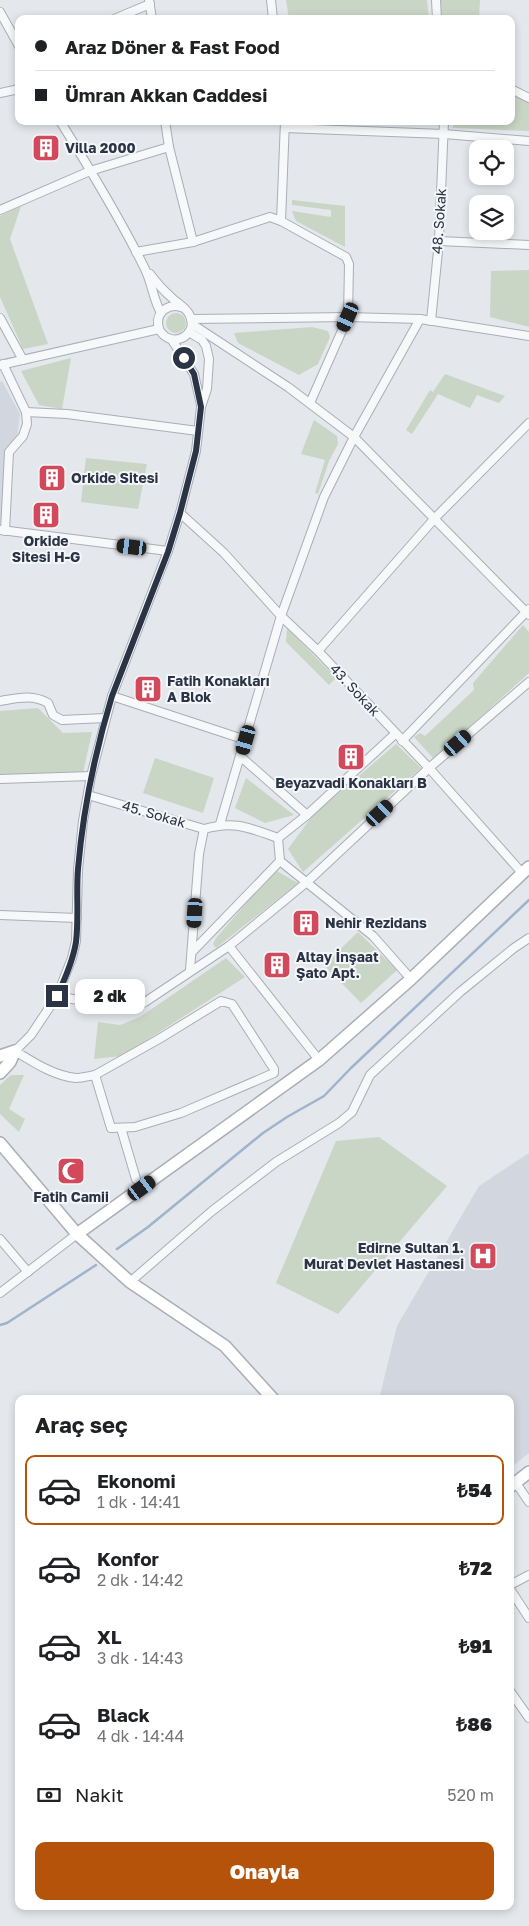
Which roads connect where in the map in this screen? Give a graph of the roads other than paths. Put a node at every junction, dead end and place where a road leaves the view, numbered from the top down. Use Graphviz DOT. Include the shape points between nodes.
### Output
graph roads {
  1 [pos="271,0"];
  2 [pos="436,0"];
  3 [pos="149,2"];
  4 [pos="0,12"];
  5 [pos="122,15"];
  6 [pos="151,15"];
  7 [pos="273,15"];
  8 [pos="437,15"];
  9 [pos="4,28"];
  10 [pos="15,41"];
  11 [pos="15,89"];
  12 [pos="515,91"];
  13 [pos="0,93"];
  14 [pos="529,98"];
  15 [pos="62,125"];
  16 [pos="166,125"];
  17 [pos="285,125"];
  18 [pos="301,125"];
  19 [pos="444,125"];
  20 [pos="444,134"];
  21 [pos="529,140"];
  22 [pos="169,147"];
  23 [pos="90,170"];
  24 [pos="0,210"];
  25 [pos="281,221"];
  26 [pos="439,241"];
  27 [pos="193,242"];
  28 [pos="529,245"];
  29 [pos="136,252"];
  30 [pos="147,271"];
  31 [pos="184,308"];
  32 [pos="161,312"];
  33 [pos="348,317"];
  34 [pos="0,318"];
  35 [pos="420,319"];
  36 [pos="431,320"];
  37 [pos="191,325"];
  38 [pos="159,329"];
  39 [pos="529,336"];
  40 [pos="172,340"];
  41 [pos="23,360"];
  42 [pos="2,365"];
  43 [pos="310,403"];
  44 [pos="201,407"];
  45 [pos="26,412"];
  46 [pos="529,423"];
  47 [pos="198,431"];
  48 [pos="354,437"];
  49 [pos="180,513"];
  50 [pos="435,518"];
  51 [pos="2,530"];
  52 [pos="168,552"];
  53 [pos="528,612"];
  54 [pos="281,616"];
  55 [pos="318,651"];
  56 [pos="529,682"];
  57 [pos="112,696"];
  58 [pos="0,701"];
  59 [pos="105,718"];
  60 [pos="395,734"];
  61 [pos="246,740"];
  62 [pos="402,741"];
  63 [pos="241,757"];
  64 [pos="429,768"];
  65 [pos="91,776"];
  66 [pos="0,779"];
  67 [pos="88,795"];
  68 [pos="307,815"];
  69 [pos="220,824"];
  70 [pos="204,829"];
  71 [pos="278,838"];
  72 [pos="280,861"];
  73 [pos="526,871"];
  74 [pos="306,882"];
  75 [pos="0,915"];
  76 [pos="77,918"];
  77 [pos="529,938"];
  78 [pos="229,946"];
  79 [pos="192,952"];
  80 [pos="190,970"];
  81 [pos="411,979"];
  82 [pos="57,996"];
  83 [pos="15,1051"];
  84 [pos="0,1056"];
  85 [pos="319,1060"];
  86 [pos="0,1073"];
  87 [pos="95,1075"];
  88 [pos="120,1128"];
  89 [pos="0,1143"];
  90 [pos="136,1179"];
  91 [pos="77,1234"];
  92 [pos="0,1239"];
  93 [pos="28,1272"];
  94 [pos="130,1282"];
  95 [pos="0,1293"];
  96 [pos="269,1395"];
  97 [pos="529,1472"];
  98 [pos="514,1484"];
  99 [pos="514,1486"];
  100 [pos="529,1502"];
  101 [pos="529,1575"];
  102 [pos="514,1584"];
  103 [pos="514,1594"];
  104 [pos="529,1618"];
  105 [pos="514,1697"];
  106 [pos="529,1718"];
  1 -- 7 [label="street"];
  2 -- 8 [label="street"];
  3 -- 5 [label="street"];
  3 -- 6 [label="street"];
  4 -- 9 [label="street"];
  9 -- 10 [label="street"];
  11 -- 13 [label="street"];
  12 -- 14 [label="street"];
  15 -- 23 [label="street"];
  16 -- 22 [label="street"];
  17 -- 25 [label="street"];
  18 -- 20 [label="street"];
  19 -- 20 [label="street, 48. Sokak"];
  20 -- 21 [label="street"];
  20 -- 26 [label="street, 48. Sokak"];
  22 -- 23 [label="street"];
  22 -- 27 [label="street"];
  23 -- 24 [label="street"];
  23 -- 29 [label="street"];
  25 -- 27 [label="street" via="270,217"];
  25 -- 33 [label="street" via="346,257 349,264"];
  26 -- 28 [label="street"];
  26 -- 36 [label="street, 48. Sokak"];
  27 -- 29 [label="street"];
  29 -- 30 [label="street"];
  30 -- 31 [label="street"];
  30 -- 32 [label="street"];
  31 -- 32 [label="street" via="169,306"];
  31 -- 37 [label="street" via="190,314"];
  32 -- 38 [label="street"];
  33 -- 35 [label="street"];
  33 -- 37 [label="street"];
  33 -- 43 [label="street"];
  34 -- 41 [label="street"];
  35 -- 36 [label="street"];
  35 -- 48 [label="street"];
  36 -- 39 [label="street"];
  37 -- 40 [label="street" via="182,338"];
  37 -- 43 [label="street"];
  37 -- 44 [label="street" via="206,346 209,359"];
  38 -- 40 [label="street"];
  38 -- 41 [label="street"];
  40 -- 44 [label="street" via="194,374"];
  41 -- 42 [label="street"];
  42 -- 45 [label="street"];
  43 -- 48 [label="street"];
  44 -- 47 [label="street"];
  45 -- 47 [label="street" via="67,414"];
  45 -- 51 [label="street" via="23,436 9,452"];
  46 -- 50 [label="street"];
  47 -- 49 [label="street"];
  48 -- 50 [label="street"];
  48 -- 54 [label="street" via="324,497"];
  49 -- 52 [label="street"];
  49 -- 54 [label="street, 43. Sokak" via="224,554"];
  50 -- 53 [label="street"];
  50 -- 55 [label="street"];
  51 -- 52 [label="street"];
  52 -- 57 [label="street"];
  53 -- 62 [label="street"];
  54 -- 55 [label="street, 43. Sokak"];
  54 -- 61 [label="street"];
  55 -- 60 [label="street, 43. Sokak"];
  56 -- 64 [label="street"];
  57 -- 59 [label="street"];
  57 -- 61 [label="street"];
  58 -- 59 [label="street" via="28,696 48,703 53,714 62,720"];
  59 -- 65 [label="street"];
  60 -- 62 [label="street, 43. Sokak"];
  60 -- 68 [label="street"];
  61 -- 63 [label="street"];
  62 -- 64 [label="street, 43. Sokak"];
  63 -- 68 [label="street"];
  63 -- 69 [label="street"];
  64 -- 73 [label="street, 43. Sokak"];
  64 -- 74 [label="street"];
  65 -- 66 [label="street"];
  65 -- 67 [label="street"];
  67 -- 70 [label="street, 45. Sokak"];
  67 -- 76 [label="street" via="78,870"];
  68 -- 71 [label="street"];
  69 -- 70 [label="street, 45. Sokak"];
  69 -- 71 [label="street" via="239,824"];
  70 -- 79 [label="street" via="199,854"];
  71 -- 72 [label="street"];
  72 -- 74 [label="street"];
  72 -- 79 [label="street"];
  73 -- 81 [label="main road"];
  74 -- 78 [label="street"];
  74 -- 81 [label="street" via="373,936"];
  75 -- 76 [label="street"];
  76 -- 82 [label="street" via="72,958"];
  77 -- 94 [label="street" via="460,992 370,1075 352,1112 269,1168"];
  78 -- 80 [label="street"];
  78 -- 85 [label="street"];
  79 -- 80 [label="street"];
  80 -- 82 [label="street" via="145,1002 128,1009"];
  81 -- 85 [label="main road"];
  82 -- 83 [label="street" via="31,1035"];
  83 -- 84 [label="main road"];
  83 -- 86 [label="main road"];
  83 -- 87 [label="street" via="59,1073 77,1078"];
  85 -- 91 [label="main road"];
  87 -- 88 [label="street" via="111,1128"];
  87 -- 88 [label="street" via="221,1001 232,1004 274,1069 274,1073 265,1078 181,1113 135,1127"];
  88 -- 90 [label="street"];
  89 -- 91 [label="main road"];
  91 -- 93 [label="street"];
  91 -- 94 [label="main road"];
  92 -- 93 [label="street"];
  93 -- 95 [label="street"];
  94 -- 96 [label="main road" via="225,1346"];
  97 -- 98 [label="main road"];
  99 -- 100 [label="street"];
  101 -- 102 [label="street"];
  103 -- 104 [label="street"];
  105 -- 106 [label="street"];
}
